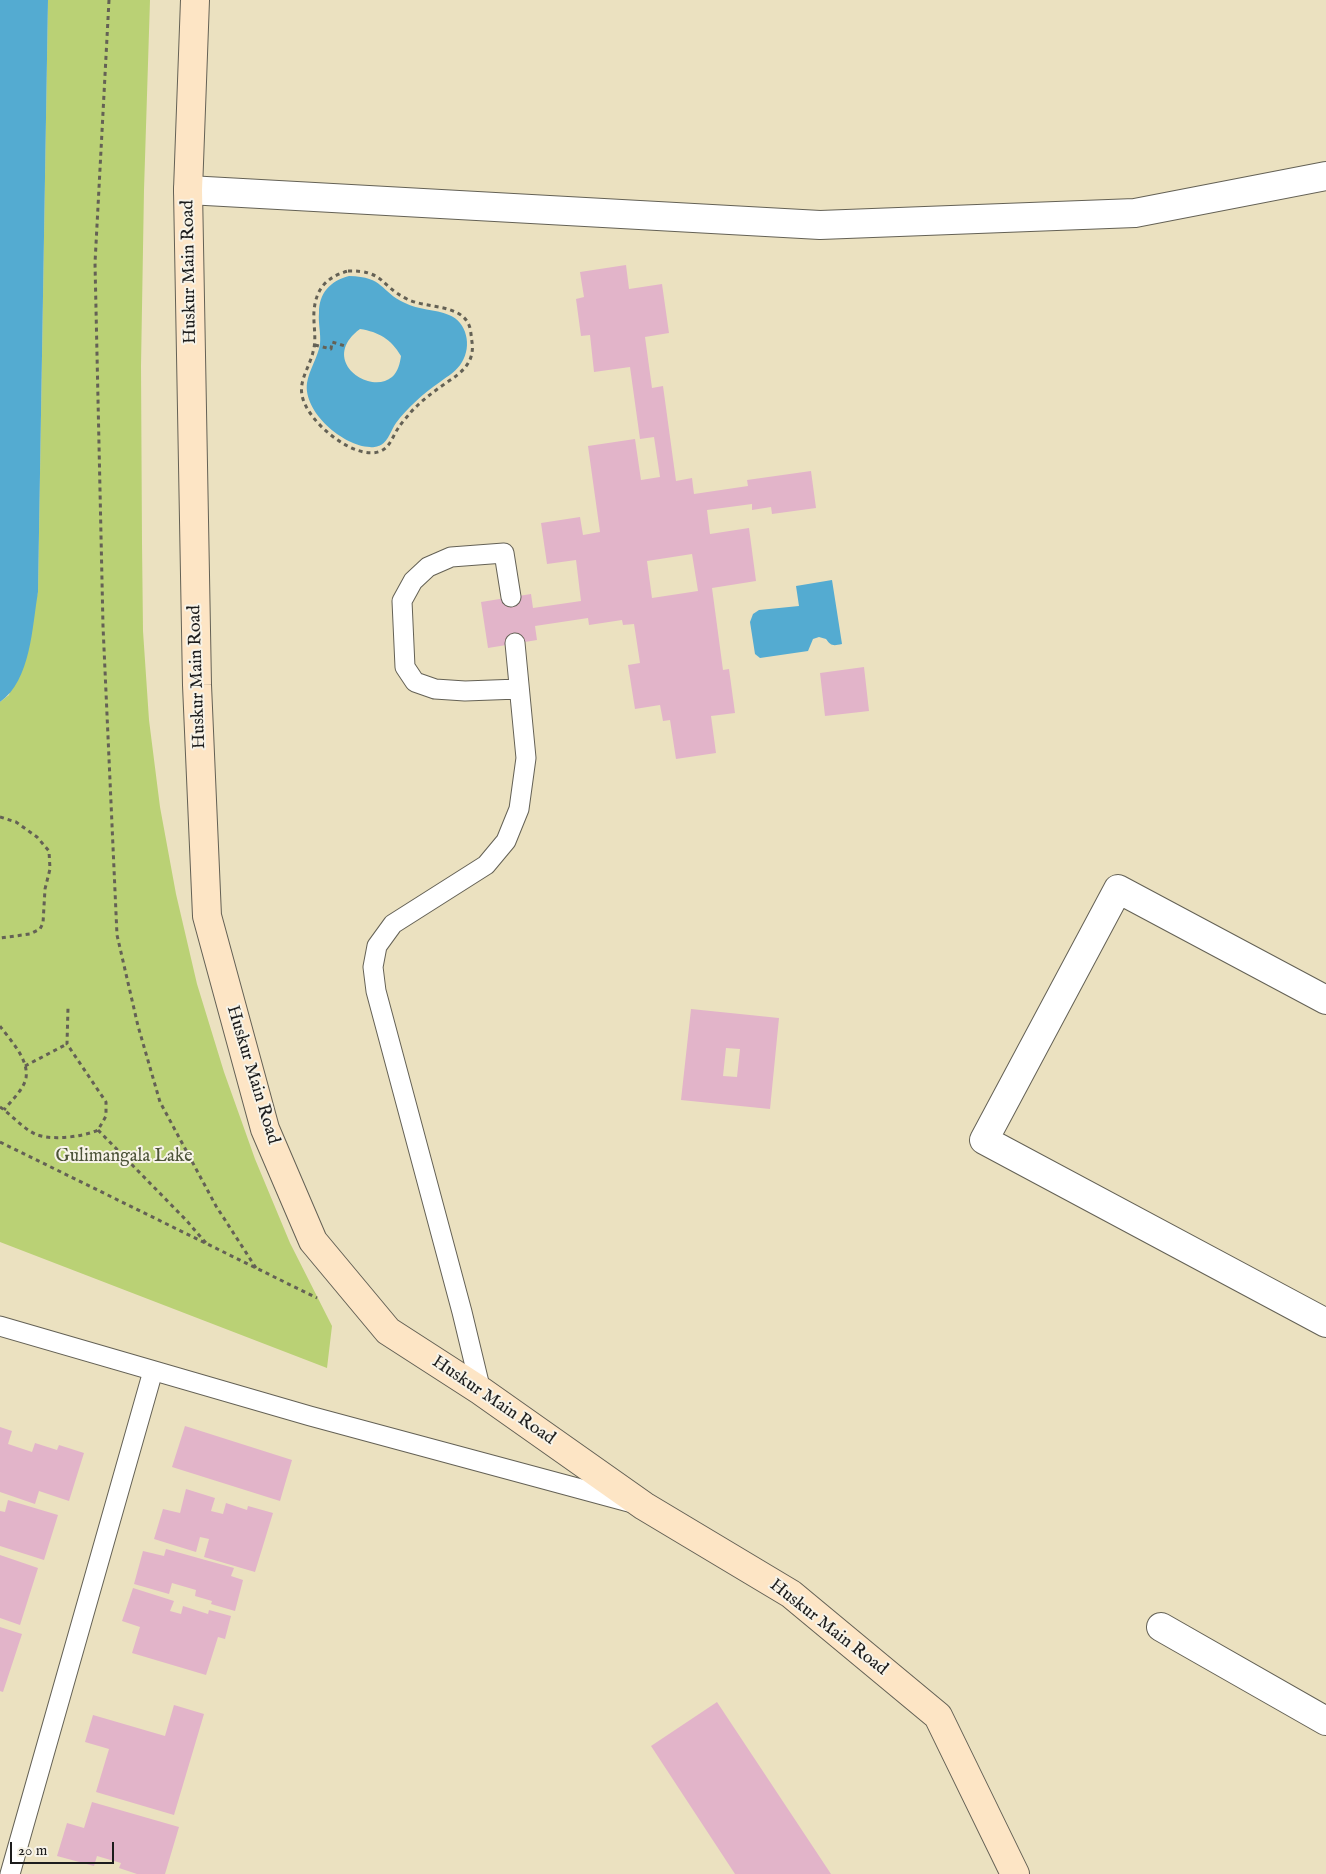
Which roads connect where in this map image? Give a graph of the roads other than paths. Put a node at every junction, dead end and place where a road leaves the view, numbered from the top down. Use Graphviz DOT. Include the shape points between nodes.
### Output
graph roads {
  1 [pos="195,0"];
  2 [pos="1326,176"];
  3 [pos="188,190"];
  4 [pos="511,597"];
  5 [pos="515,643"];
  6 [pos="519,689"];
  7 [pos="1326,1000"];
  8 [pos="1326,1323"];
  9 [pos="0,1326"];
  10 [pos="153,1371"];
  11 [pos="481,1390"];
  12 [pos="644,1506"];
  13 [pos="1161,1626"];
  14 [pos="1326,1722"];
  15 [pos="10,1874"];
  16 [pos="1015,1874"];
  1 -- 3 [label="main road, Huskur Main Road"];
  2 -- 3 [label="street" via="1135,213 820,225"];
  3 -- 11 [label="main road, Huskur Main Road" via="197,686 207,916 265,1130 313,1240 388,1331"];
  4 -- 6 [label="lane" via="504,553 451,557 428,567 413,581 402,601 406,668 415,682 435,689"];
  5 -- 6 [label="lane"];
  6 -- 11 [label="lane" via="526,758 519,809 506,841 486,865 392,924 377,946 373,967 376,991"];
  7 -- 8 [label="street" via="1118,889 984,1140"];
  9 -- 10 [label="lane"];
  10 -- 12 [label="lane"];
  10 -- 15 [label="lane"];
  11 -- 12 [label="main road, Huskur Main Road"];
  12 -- 16 [label="main road, Huskur Main Road" via="791,1594 938,1716"];
  13 -- 14 [label="street"];
}
